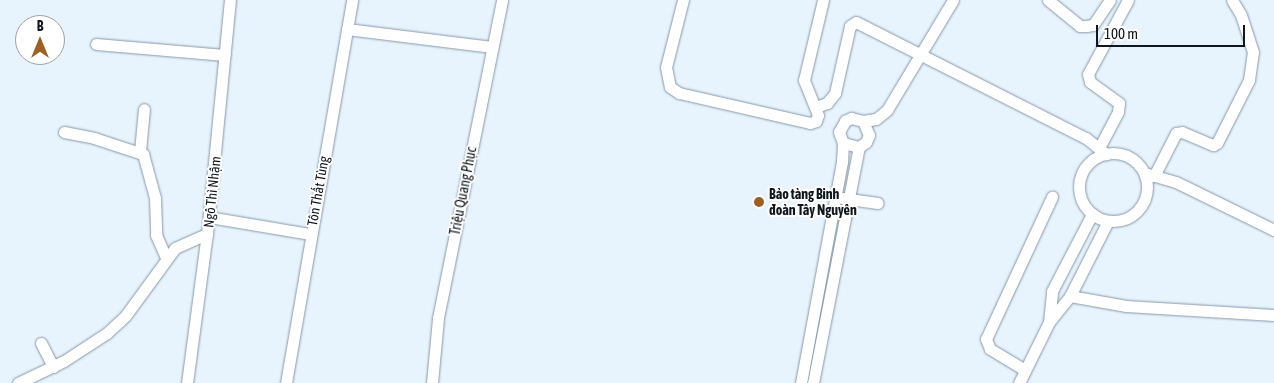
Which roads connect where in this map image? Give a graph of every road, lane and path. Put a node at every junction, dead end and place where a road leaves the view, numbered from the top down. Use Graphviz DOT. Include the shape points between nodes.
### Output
graph roads {
  1 [pos="230,0"];
  2 [pos="352,0"];
  3 [pos="502,0"];
  4 [pos="683,0"];
  5 [pos="823,0"];
  6 [pos="953,0"];
  7 [pos="1048,0"];
  8 [pos="1110,0"];
  9 [pos="1128,0"];
  10 [pos="1232,0"];
  11 [pos="347,29"];
  12 [pos="96,44"];
  13 [pos="492,47"];
  14 [pos="921,52"];
  15 [pos="225,55"];
  16 [pos="816,107"];
  17 [pos="144,109"];
  18 [pos="863,120"];
  19 [pos="64,132"];
  20 [pos="843,143"];
  21 [pos="859,147"];
  22 [pos="140,151"];
  23 [pos="1102,151"];
  24 [pos="1149,174"];
  25 [pos="836,196"];
  26 [pos="1052,197"];
  27 [pos="848,199"];
  28 [pos="878,203"];
  29 [pos="1092,214"];
  30 [pos="209,218"];
  31 [pos="1108,221"];
  32 [pos="1274,230"];
  33 [pos="207,234"];
  34 [pos="310,234"];
  35 [pos="166,257"];
  36 [pos="1067,263"];
  37 [pos="1083,271"];
  38 [pos="823,274"];
  39 [pos="835,275"];
  40 [pos="1070,296"];
  41 [pos="1274,315"];
  42 [pos="1049,322"];
  43 [pos="41,343"];
  44 [pos="807,344"];
  45 [pos="820,348"];
  46 [pos="53,367"];
  47 [pos="1025,370"];
  48 [pos="18,383"];
  49 [pos="187,383"];
  50 [pos="286,383"];
  51 [pos="432,383"];
  52 [pos="801,383"];
  53 [pos="813,383"];
  54 [pos="1019,383"];
  1 -- 15 [label="street, Ngô Thì Nhậm"];
  2 -- 11 [label="street, Tôn Thất Tùng"];
  3 -- 13 [label="street, Triệu Quang Phục"];
  4 -- 16 [label="street" via="666,67 670,88 679,93 802,122 816,121"];
  5 -- 16 [label="street" via="804,80"];
  6 -- 14 [label="street"];
  7 -- 8 [label="street" via="1080,26 1093,24"];
  9 -- 23 [label="street" via="1088,74 1090,82 1119,103"];
  10 -- 24 [label="street" via="1241,15 1253,52 1250,80 1217,143 1213,145 1186,133 1176,133"];
  11 -- 13 [label="street"];
  11 -- 34 [label="street, Tôn Thất Tùng"];
  12 -- 15 [label="street"];
  13 -- 51 [label="street, Triệu Quang Phục" via="438,318"];
  14 -- 16 [label="street" via="852,22 835,93 827,103"];
  14 -- 18 [label="street" via="887,110 876,119"];
  14 -- 23 [label="street" via="1086,138"];
  15 -- 30 [label="street, Ngô Thì Nhậm"];
  17 -- 22 [label="street"];
  18 -- 20 [label="street" via="845,120 839,132"];
  18 -- 21 [label="street" via="869,135"];
  19 -- 22 [label="street"];
  20 -- 21 [label="street"];
  20 -- 25 [label="street"];
  21 -- 27 [label="street"];
  22 -- 35 [label="street" via="154,188 156,235"];
  23 -- 24 [label="street" via="1123,154"];
  23 -- 29 [label="street" via="1081,174 1080,198"];
  24 -- 31 [label="street" via="1141,206 1132,215"];
  24 -- 32 [label="street" via="1176,182"];
  25 -- 27 [label="street"];
  25 -- 38 [label="street"];
  26 -- 47 [label="street" via="986,339 990,349"];
  27 -- 28 [label="street"];
  27 -- 39 [label="street"];
  29 -- 31 [label="street"];
  29 -- 36 [label="street"];
  30 -- 33 [label="street, Ngô Thì Nhậm"];
  30 -- 34 [label="street"];
  31 -- 37 [label="street"];
  33 -- 35 [label="street" via="176,248"];
  33 -- 49 [label="street, Ngô Thì Nhậm"];
  34 -- 50 [label="street, Tôn Thất Tùng"];
  35 -- 46 [label="street" via="116,325"];
  36 -- 37 [label="street"];
  36 -- 42 [label="street" via="1052,292"];
  37 -- 40 [label="street"];
  38 -- 39 [label="street"];
  38 -- 44 [label="street"];
  39 -- 45 [label="street"];
  40 -- 41 [label="street" via="1126,306"];
  40 -- 42 [label="street"];
  42 -- 47 [label="street"];
  43 -- 46 [label="street"];
  44 -- 45 [label="street"];
  44 -- 52 [label="street"];
  45 -- 53 [label="street"];
  46 -- 48 [label="street"];
  47 -- 54 [label="street"];
}
